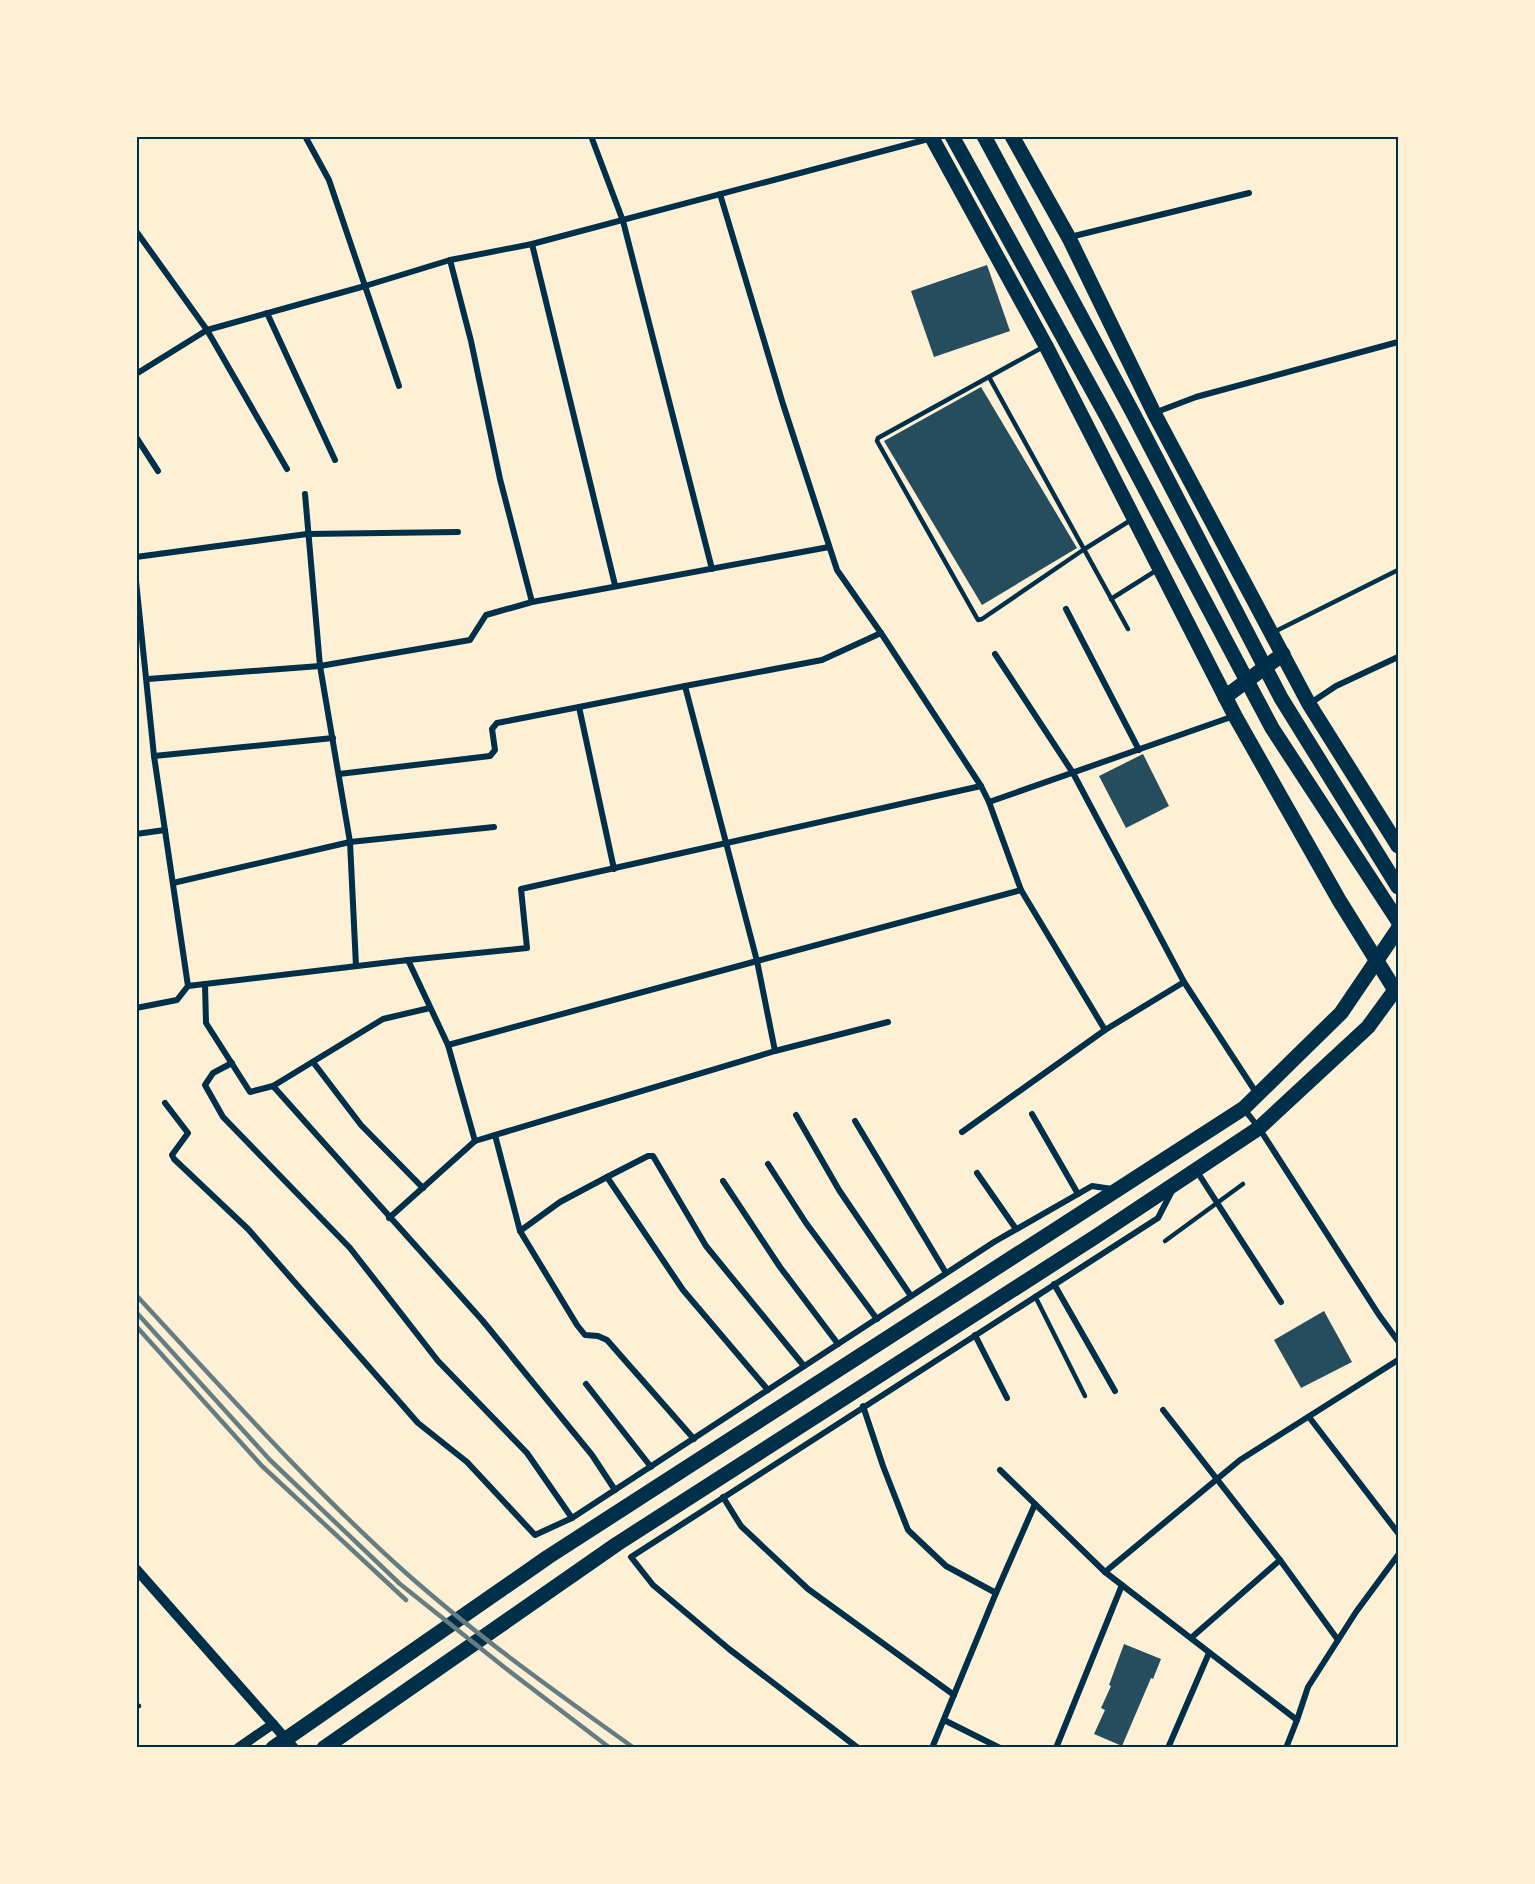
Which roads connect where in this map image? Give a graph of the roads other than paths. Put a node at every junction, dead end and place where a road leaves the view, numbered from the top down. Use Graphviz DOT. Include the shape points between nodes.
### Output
graph roads {
  1 [pos="305,136"];
  2 [pos="591,136"];
  3 [pos="952,136"];
  4 [pos="984,136"];
  5 [pos="1012,136"];
  6 [pos="934,137"];
  7 [pos="1249,193"];
  8 [pos="720,194"];
  9 [pos="623,221"];
  10 [pos="136,231"];
  11 [pos="1069,238"];
  12 [pos="532,244"];
  13 [pos="450,261"];
  14 [pos="365,286"];
  15 [pos="267,313"];
  16 [pos="207,330"];
  17 [pos="1398,342"];
  18 [pos="1046,346"];
  19 [pos="136,374"];
  20 [pos="989,377"];
  21 [pos="399,386"];
  22 [pos="1154,413"];
  23 [pos="136,437"];
  24 [pos="335,459"];
  25 [pos="287,469"];
  26 [pos="158,471"];
  27 [pos="304,494"];
  28 [pos="1133,519"];
  29 [pos="458,532"];
  30 [pos="307,534"];
  31 [pos="829,547"];
  32 [pos="1083,550"];
  33 [pos="136,557"];
  34 [pos="712,569"];
  35 [pos="1159,569"];
  36 [pos="1398,570"];
  37 [pos="136,581"];
  38 [pos="615,585"];
  39 [pos="1111,599"];
  40 [pos="532,602"];
  41 [pos="1066,609"];
  42 [pos="1128,629"];
  43 [pos="881,633"];
  44 [pos="1271,633"];
  45 [pos="995,654"];
  46 [pos="1282,654"];
  47 [pos="1398,657"];
  48 [pos="320,666"];
  49 [pos="148,679"];
  50 [pos="685,687"];
  51 [pos="1225,697"];
  52 [pos="1309,704"];
  53 [pos="579,707"];
  54 [pos="1235,716"];
  55 [pos="333,738"];
  56 [pos="1139,750"];
  57 [pos="154,756"];
  58 [pos="1073,773"];
  59 [pos="339,774"];
  60 [pos="981,786"];
  61 [pos="989,802"];
  62 [pos="494,827"];
  63 [pos="165,830"];
  64 [pos="136,834"];
  65 [pos="350,842"];
  66 [pos="726,844"];
  67 [pos="1398,846"];
  68 [pos="614,869"];
  69 [pos="173,883"];
  70 [pos="1398,887"];
  71 [pos="1021,890"];
  72 [pos="1398,921"];
  73 [pos="1398,929"];
  74 [pos="408,960"];
  75 [pos="757,961"];
  76 [pos="1376,962"];
  77 [pos="356,966"];
  78 [pos="1184,982"];
  79 [pos="205,984"];
  80 [pos="188,986"];
  81 [pos="1397,991"];
  82 [pos="136,1008"];
  83 [pos="430,1008"];
  84 [pos="888,1022"];
  85 [pos="1105,1030"];
  86 [pos="448,1045"];
  87 [pos="775,1051"];
  88 [pos="313,1062"];
  89 [pos="232,1063"];
  90 [pos="273,1086"];
  91 [pos="1257,1095"];
  92 [pos="165,1103"];
  93 [pos="1244,1108"];
  94 [pos="1032,1114"];
  95 [pos="796,1115"];
  96 [pos="855,1121"];
  97 [pos="1259,1128"];
  98 [pos="962,1132"];
  99 [pos="495,1135"];
  100 [pos="476,1141"];
  101 [pos="768,1164"];
  102 [pos="1196,1170"];
  103 [pos="977,1173"];
  104 [pos="607,1178"];
  105 [pos="723,1181"];
  106 [pos="1177,1182"];
  107 [pos="1243,1184"];
  108 [pos="423,1188"];
  109 [pos="1119,1190"];
  110 [pos="1078,1194"];
  111 [pos="1217,1202"];
  112 [pos="389,1218"];
  113 [pos="1016,1229"];
  114 [pos="520,1231"];
  115 [pos="1166,1240"];
  116 [pos="946,1273"];
  117 [pos="1054,1284"];
  118 [pos="911,1296"];
  119 [pos="1035,1296"];
  120 [pos="1281,1302"];
  121 [pos="877,1319"];
  122 [pos="975,1335"];
  123 [pos="1398,1341"];
  124 [pos="838,1344"];
  125 [pos="1398,1360"];
  126 [pos="804,1366"];
  127 [pos="586,1384"];
  128 [pos="768,1390"];
  129 [pos="1115,1391"];
  130 [pos="1085,1396"];
  131 [pos="1007,1398"];
  132 [pos="864,1406"];
  133 [pos="1163,1410"];
  134 [pos="1309,1416"];
  135 [pos="694,1439"];
  136 [pos="651,1467"];
  137 [pos="1000,1470"];
  138 [pos="1216,1479"];
  139 [pos="615,1490"];
  140 [pos="723,1497"];
  141 [pos="1035,1504"];
  142 [pos="572,1518"];
  143 [pos="1398,1533"];
  144 [pos="1398,1555"];
  145 [pos="1280,1560"];
  146 [pos="136,1569"];
  147 [pos="1105,1572"];
  148 [pos="1122,1585"];
  149 [pos="996,1593"];
  150 [pos="1191,1638"];
  151 [pos="1338,1640"];
  152 [pos="1209,1653"];
  153 [pos="954,1695"];
  154 [pos="944,1720"];
  155 [pos="1297,1720"];
  156 [pos="273,1724"];
  157 [pos="238,1748"];
  158 [pos="273,1748"];
  159 [pos="294,1748"];
  160 [pos="324,1748"];
  161 [pos="858,1748"];
  162 [pos="933,1748"];
  163 [pos="1000,1748"];
  164 [pos="1056,1748"];
  165 [pos="1168,1748"];
  166 [pos="1286,1748"];
  1 -- 14 [label="street" via="328,180"];
  2 -- 9 [label="street"];
  3 -- 72 [label="main road" via="1272,728"];
  4 -- 70 [label="main road" via="1281,698"];
  5 -- 11 [label="main road"];
  6 -- 8 [label="street"];
  6 -- 18 [label="main road"];
  7 -- 11 [label="street"];
  8 -- 9 [label="street"];
  8 -- 31 [label="street"];
  9 -- 12 [label="street"];
  9 -- 34 [label="street"];
  10 -- 16 [label="street"];
  11 -- 22 [label="main road"];
  12 -- 13 [label="street"];
  12 -- 38 [label="street"];
  13 -- 14 [label="street"];
  13 -- 40 [label="street"];
  14 -- 15 [label="street"];
  14 -- 21 [label="street"];
  15 -- 16 [label="street"];
  15 -- 24 [label="street"];
  16 -- 19 [label="street"];
  16 -- 25 [label="street"];
  17 -- 22 [label="street" via="1196,397"];
  18 -- 20 [label="lane"];
  18 -- 28 [label="main road"];
  20 -- 32 [label="lane"];
  20 -- 32 [label="lane" via="877,441 978,620"];
  22 -- 44 [label="main road"];
  23 -- 26 [label="street"];
  27 -- 30 [label="street"];
  28 -- 32 [label="lane"];
  28 -- 35 [label="main road"];
  29 -- 30 [label="street"];
  30 -- 33 [label="street"];
  30 -- 48 [label="street"];
  31 -- 34 [label="street"];
  31 -- 43 [label="street" via="837,570"];
  32 -- 39 [label="lane"];
  34 -- 38 [label="street"];
  35 -- 39 [label="lane"];
  35 -- 51 [label="main road"];
  36 -- 44 [label="lane"];
  37 -- 49 [label="street"];
  38 -- 40 [label="street"];
  39 -- 42 [label="lane"];
  40 -- 48 [label="street" via="486,615 470,640"];
  41 -- 56 [label="street"];
  43 -- 50 [label="street" via="822,660"];
  43 -- 60 [label="street"];
  44 -- 46 [label="main road"];
  45 -- 58 [label="street"];
  46 -- 51 [label="main road"];
  46 -- 52 [label="main road"];
  47 -- 52 [label="street" via="1336,686"];
  48 -- 49 [label="street"];
  48 -- 55 [label="street"];
  49 -- 57 [label="street"];
  50 -- 53 [label="street"];
  50 -- 66 [label="street"];
  51 -- 54 [label="main road"];
  52 -- 67 [label="main road"];
  53 -- 59 [label="street" via="497,723 492,729 495,750 490,756"];
  53 -- 68 [label="street"];
  54 -- 56 [label="street"];
  54 -- 76 [label="main road"];
  55 -- 57 [label="street"];
  55 -- 59 [label="street"];
  56 -- 58 [label="street"];
  57 -- 63 [label="street"];
  58 -- 61 [label="street"];
  58 -- 78 [label="street"];
  59 -- 65 [label="street"];
  60 -- 61 [label="street"];
  60 -- 66 [label="street"];
  61 -- 71 [label="street"];
  62 -- 65 [label="street"];
  63 -- 64 [label="street"];
  63 -- 69 [label="street"];
  65 -- 69 [label="street"];
  65 -- 77 [label="street"];
  66 -- 68 [label="street"];
  66 -- 75 [label="street"];
  68 -- 74 [label="street" via="521,889 527,948"];
  69 -- 80 [label="street"];
  71 -- 75 [label="street"];
  71 -- 85 [label="street"];
  73 -- 76 [label="main road"];
  74 -- 77 [label="street"];
  74 -- 83 [label="street"];
  75 -- 86 [label="street"];
  75 -- 87 [label="street"];
  76 -- 81 [label="main road"];
  76 -- 91 [label="main road" via="1341,1013"];
  77 -- 79 [label="street"];
  78 -- 85 [label="street"];
  78 -- 91 [label="street"];
  79 -- 80 [label="street"];
  79 -- 89 [label="street" via="206,1023"];
  80 -- 82 [label="street" via="177,1000"];
  81 -- 97 [label="main road" via="1368,1027"];
  83 -- 86 [label="street"];
  83 -- 88 [label="street" via="383,1019"];
  84 -- 87 [label="street"];
  85 -- 98 [label="street"];
  86 -- 100 [label="street"];
  87 -- 99 [label="street"];
  88 -- 90 [label="street"];
  88 -- 108 [label="street" via="361,1125"];
  89 -- 90 [label="street" via="250,1092"];
  89 -- 142 [label="street" via="213,1073 205,1085 223,1117 350,1248 438,1361 526,1453"];
  90 -- 112 [label="street"];
  91 -- 93 [label="main road"];
  92 -- 142 [label="street" via="188,1133 172,1155 174,1159 248,1230 418,1423 467,1462 535,1535"];
  93 -- 97 [label="street"];
  93 -- 109 [label="main road"];
  94 -- 110 [label="street"];
  95 -- 118 [label="street" via="839,1190"];
  96 -- 116 [label="street"];
  97 -- 102 [label="main road"];
  97 -- 123 [label="street"];
  99 -- 100 [label="street"];
  99 -- 114 [label="street"];
  100 -- 108 [label="street"];
  101 -- 121 [label="street"];
  102 -- 106 [label="main road"];
  102 -- 111 [label="street"];
  103 -- 113 [label="street"];
  104 -- 114 [label="street" via="560,1202"];
  104 -- 126 [label="street" via="653,1156 706,1246"];
  104 -- 128 [label="street" via="683,1290"];
  105 -- 124 [label="street" via="780,1267"];
  106 -- 117 [label="street" via="1158,1218"];
  106 -- 160 [label="main road" via="617,1545"];
  107 -- 111 [label="lane"];
  108 -- 112 [label="street"];
  109 -- 110 [label="street" via="1092,1186"];
  109 -- 158 [label="main road" via="548,1557"];
  110 -- 113 [label="street"];
  111 -- 115 [label="lane"];
  111 -- 120 [label="street"];
  112 -- 139 [label="street" via="482,1320 592,1455"];
  113 -- 116 [label="street"];
  114 -- 135 [label="street" via="585,1335 607,1340"];
  116 -- 118 [label="street"];
  117 -- 119 [label="street"];
  117 -- 129 [label="street"];
  118 -- 121 [label="street"];
  119 -- 122 [label="street"];
  119 -- 130 [label="lane"];
  121 -- 124 [label="street"];
  122 -- 131 [label="street"];
  122 -- 132 [label="street"];
  124 -- 126 [label="street"];
  125 -- 134 [label="street"];
  126 -- 128 [label="street"];
  127 -- 136 [label="street"];
  128 -- 135 [label="street"];
  132 -- 140 [label="street"];
  132 -- 149 [label="street" via="908,1530 946,1566"];
  133 -- 138 [label="street"];
  134 -- 138 [label="street"];
  134 -- 143 [label="street"];
  135 -- 136 [label="street"];
  136 -- 139 [label="street"];
  137 -- 141 [label="street"];
  138 -- 145 [label="street"];
  138 -- 147 [label="street"];
  139 -- 142 [label="street"];
  140 -- 153 [label="street" via="741,1526 808,1589"];
  140 -- 161 [label="street" via="631,1557 653,1585 729,1649"];
  141 -- 147 [label="street"];
  141 -- 149 [label="street"];
  144 -- 151 [label="street"];
  145 -- 150 [label="street"];
  145 -- 151 [label="street"];
  146 -- 156 [label="street"];
  147 -- 148 [label="street"];
  148 -- 150 [label="street"];
  148 -- 164 [label="street"];
  149 -- 153 [label="street"];
  150 -- 152 [label="street"];
  151 -- 155 [label="street" via="1308,1687"];
  152 -- 155 [label="street"];
  152 -- 165 [label="street"];
  153 -- 154 [label="street"];
  154 -- 162 [label="street"];
  154 -- 163 [label="street"];
  155 -- 166 [label="street"];
  156 -- 157 [label="street"];
  156 -- 159 [label="street"];
}
